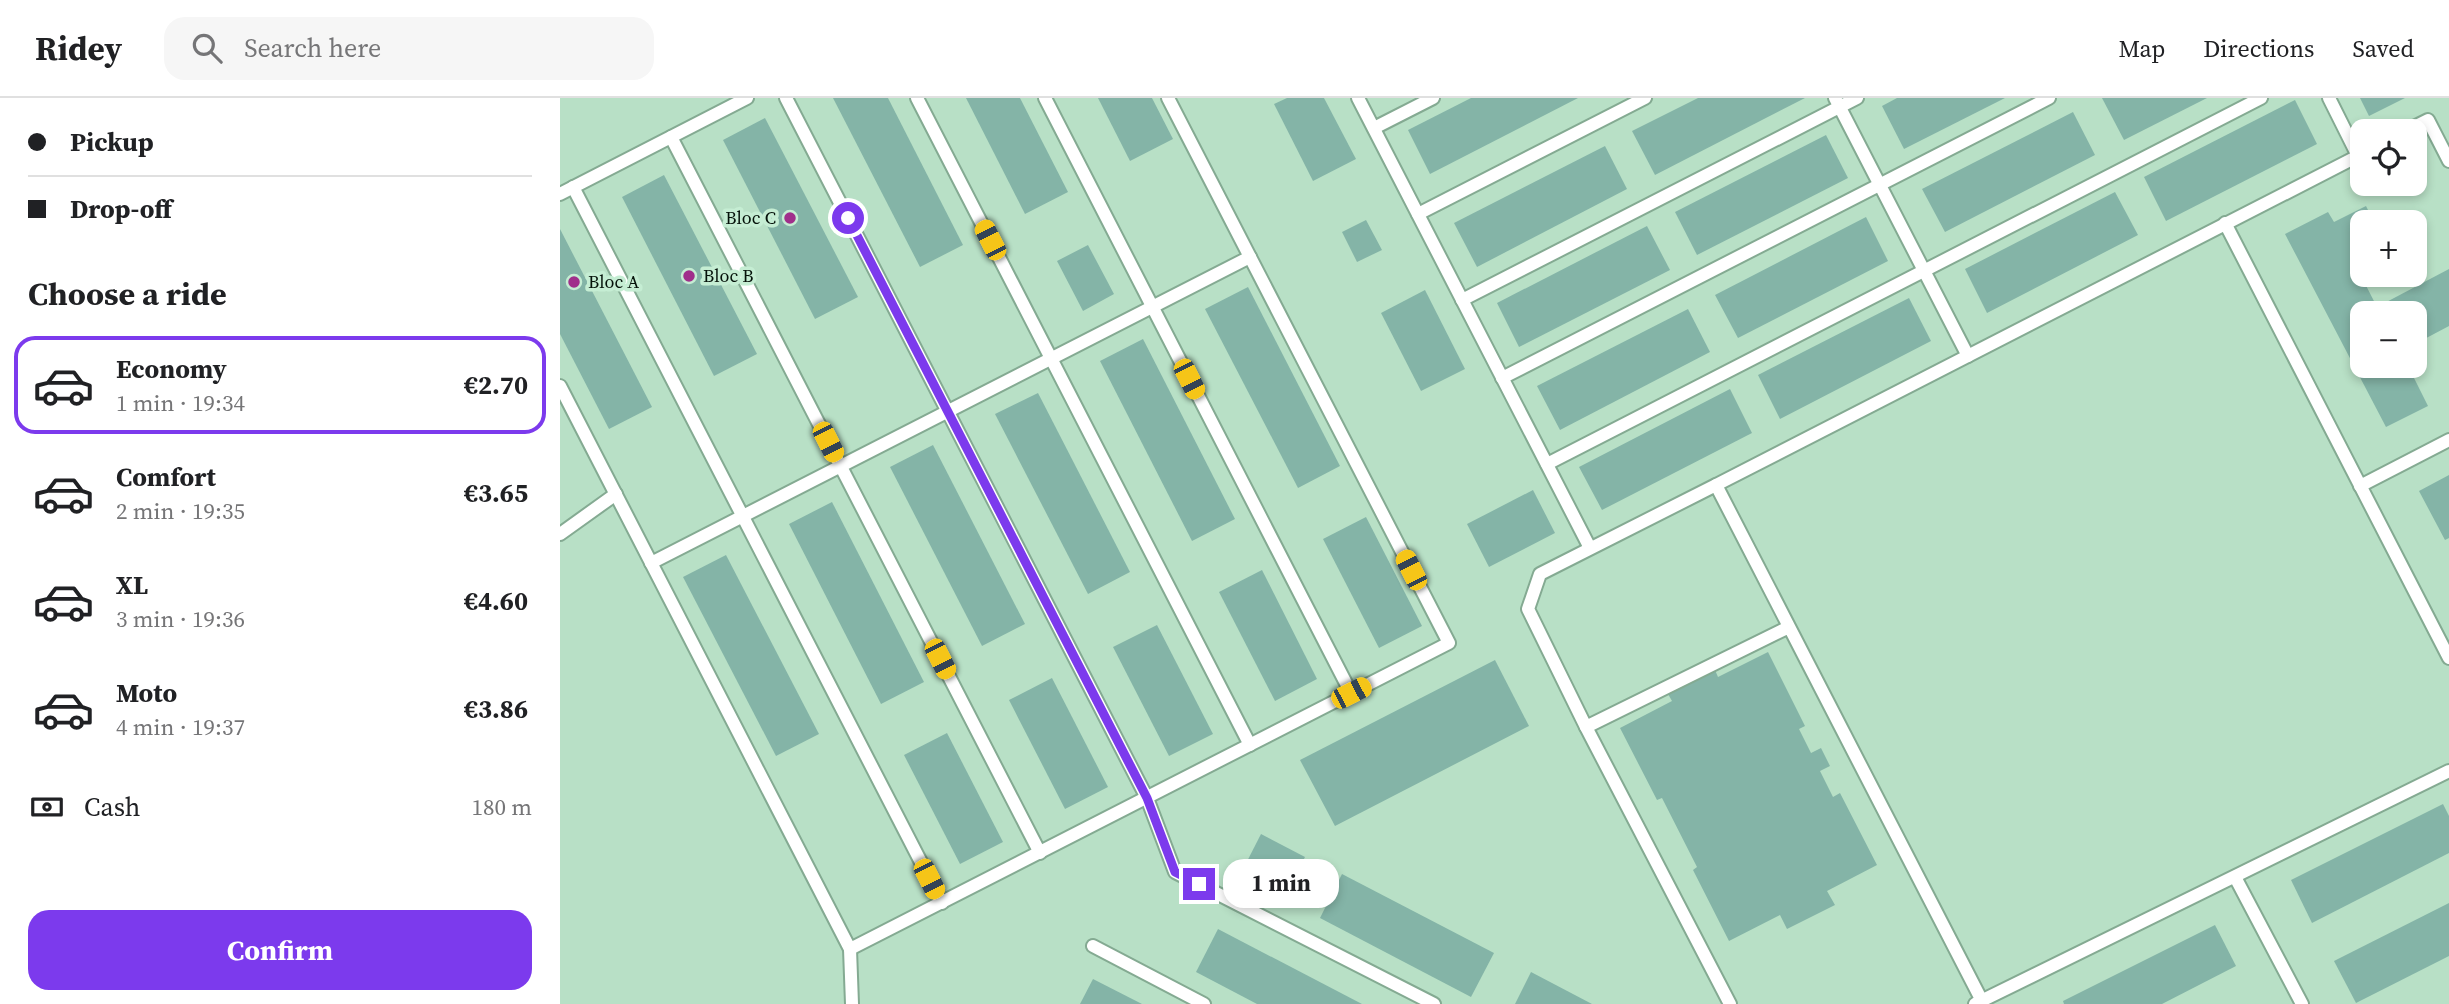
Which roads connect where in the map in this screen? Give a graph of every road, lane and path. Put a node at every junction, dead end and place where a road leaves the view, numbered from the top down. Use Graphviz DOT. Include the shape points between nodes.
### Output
graph roads {
  1 [pos="747,98"];
  2 [pos="786,98"];
  3 [pos="917,98"];
  4 [pos="1045,98"];
  5 [pos="1168,98"];
  6 [pos="1358,98"];
  7 [pos="1433,98"];
  8 [pos="1646,98"];
  9 [pos="1857,98"];
  10 [pos="2049,98"];
  11 [pos="2261,98"];
  12 [pos="2329,98"];
  13 [pos="1837,102"];
  14 [pos="2427,120"];
  15 [pos="1374,128"];
  16 [pos="671,137"];
  17 [pos="2350,137"];
  18 [pos="2350,160"];
  19 [pos="2449,160"];
  20 [pos="1880,185"];
  21 [pos="573,187"];
  22 [pos="560,194"];
  23 [pos="1418,215"];
  24 [pos="2225,223"];
  25 [pos="1250,257"];
  26 [pos="1924,271"];
  27 [pos="1462,300"];
  28 [pos="1152,307"];
  29 [pos="1968,356"];
  30 [pos="1051,358"];
  31 [pos="1502,378"];
  32 [pos="560,386"];
  33 [pos="947,411"];
  34 [pos="2449,440"];
  35 [pos="1547,464"];
  36 [pos="841,466"];
  37 [pos="1716,485"];
  38 [pos="2360,486"];
  39 [pos="616,494"];
  40 [pos="742,516"];
  41 [pos="560,534"];
  42 [pos="1590,548"];
  43 [pos="651,563"];
  44 [pos="1790,627"];
  45 [pos="2449,658"];
  46 [pos="1351,693"];
  47 [pos="1586,727"];
  48 [pos="1250,745"];
  49 [pos="2449,771"];
  50 [pos="1147,798"];
  51 [pos="1040,853"];
  52 [pos="2235,877"];
  53 [pos="942,903"];
  54 [pos="1093,946"];
  55 [pos="850,949"];
  56 [pos="1978,1002"];
  57 [pos="852,1004"];
  58 [pos="1204,1004"];
  59 [pos="1434,1004"];
  60 [pos="1730,1004"];
  61 [pos="2302,1004"];
  1 -- 16 [label="lane"];
  2 -- 33 [label="lane"];
  3 -- 30 [label="lane"];
  4 -- 28 [label="lane"];
  5 -- 25 [label="lane"];
  6 -- 15 [label="lane"];
  7 -- 15 [label="lane"];
  8 -- 23 [label="lane"];
  9 -- 13 [label="lane"];
  10 -- 20 [label="lane"];
  11 -- 26 [label="lane"];
  12 -- 17 [label="lane"];
  13 -- 20 [label="lane"];
  13 -- 27 [label="lane"];
  14 -- 19 [label="lane"];
  15 -- 23 [label="lane"];
  16 -- 21 [label="lane"];
  16 -- 36 [label="lane"];
  18 -- 24 [label="lane"];
  20 -- 26 [label="lane"];
  20 -- 31 [label="lane"];
  21 -- 22 [label="lane"];
  21 -- 40 [label="lane"];
  23 -- 27 [label="lane"];
  24 -- 29 [label="lane"];
  24 -- 38 [label="lane"];
  25 -- 28 [label="lane"];
  25 -- 46 [label="lane" via="1449,643"];
  26 -- 29 [label="lane"];
  26 -- 35 [label="lane"];
  27 -- 31 [label="lane"];
  28 -- 30 [label="lane"];
  28 -- 46 [label="lane"];
  29 -- 37 [label="lane"];
  30 -- 33 [label="lane"];
  30 -- 48 [label="lane"];
  31 -- 35 [label="lane"];
  32 -- 39 [label="lane"];
  33 -- 36 [label="lane"];
  33 -- 50 [label="lane"];
  34 -- 38 [label="lane"];
  35 -- 42 [label="lane"];
  36 -- 40 [label="lane"];
  36 -- 51 [label="lane"];
  37 -- 42 [label="lane"];
  37 -- 44 [label="lane"];
  38 -- 45 [label="lane"];
  39 -- 41 [label="lane"];
  39 -- 43 [label="lane"];
  40 -- 43 [label="lane"];
  40 -- 53 [label="lane"];
  42 -- 47 [label="lane" via="1539,574 1528,609"];
  43 -- 55 [label="lane"];
  44 -- 47 [label="lane"];
  44 -- 56 [label="lane"];
  46 -- 48 [label="lane"];
  47 -- 60 [label="lane"];
  48 -- 50 [label="lane"];
  49 -- 52 [label="lane"];
  50 -- 51 [label="lane"];
  50 -- 59 [label="lane" via="1175,872"];
  51 -- 53 [label="lane"];
  52 -- 56 [label="lane"];
  52 -- 61 [label="lane"];
  53 -- 55 [label="lane"];
  54 -- 58 [label="lane"];
  55 -- 57 [label="lane"];
}
